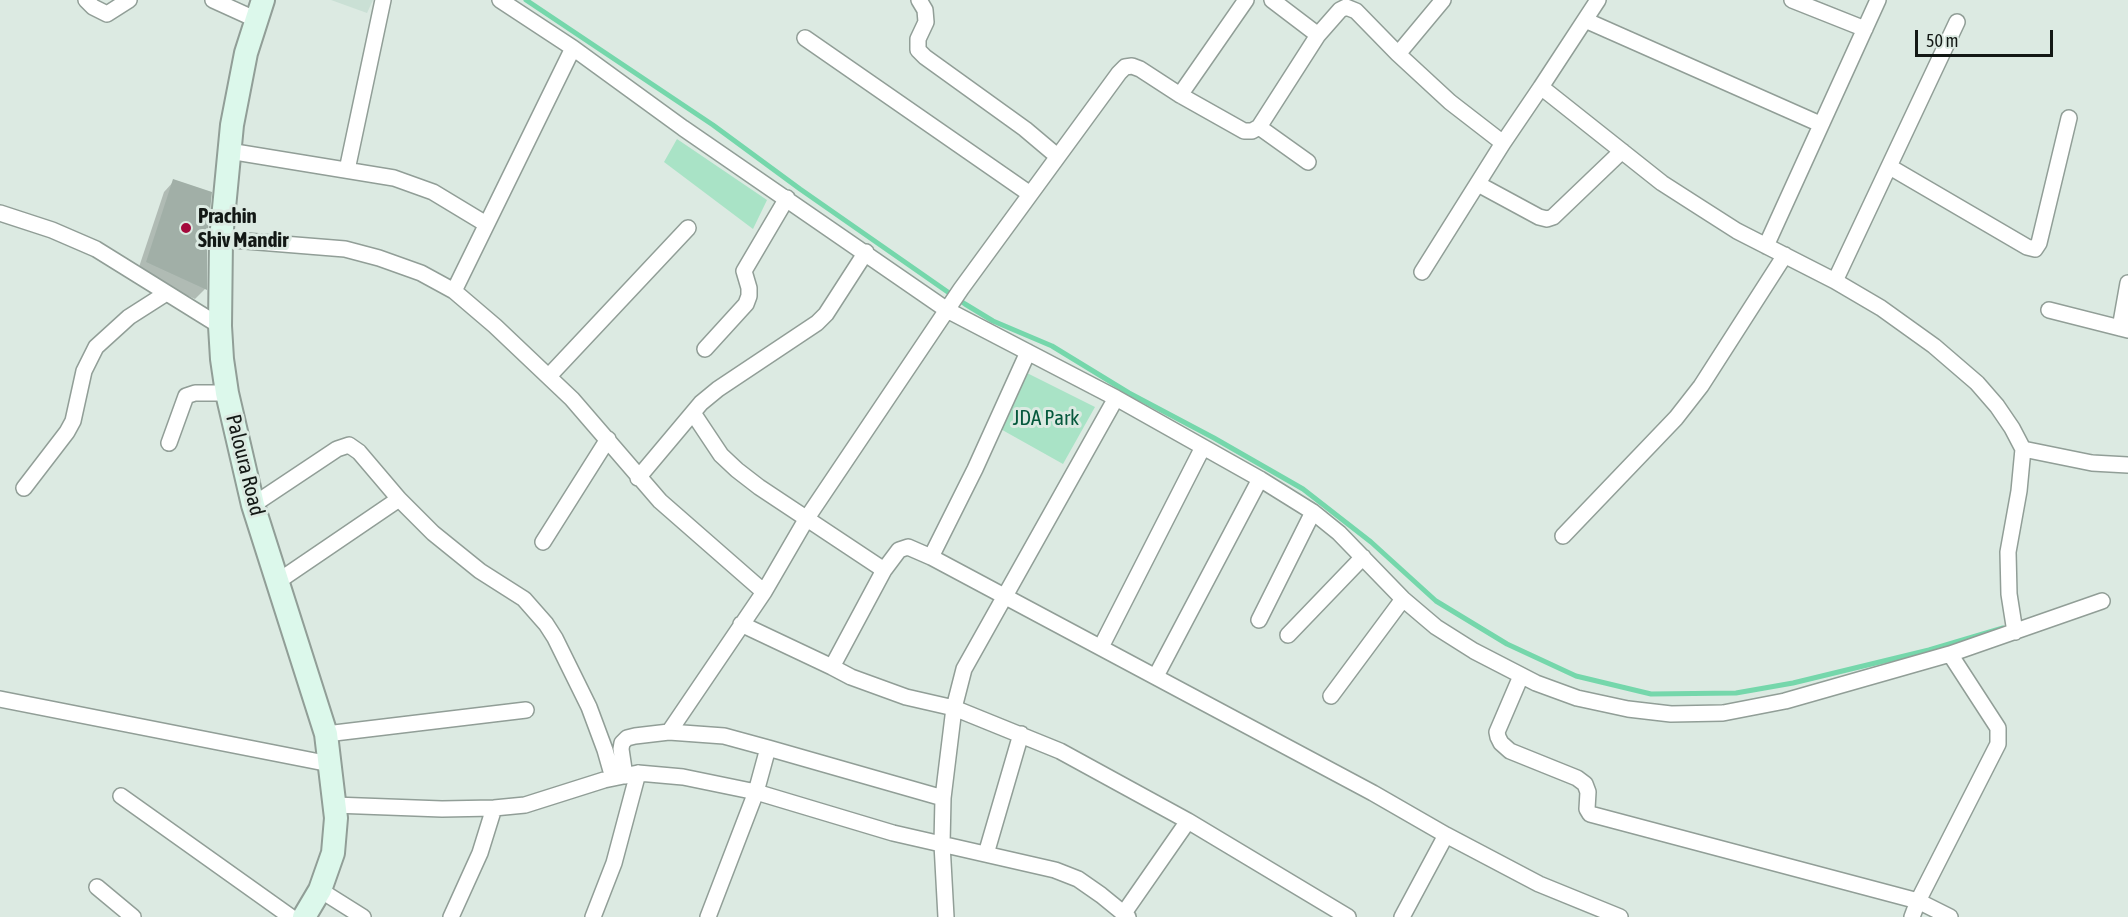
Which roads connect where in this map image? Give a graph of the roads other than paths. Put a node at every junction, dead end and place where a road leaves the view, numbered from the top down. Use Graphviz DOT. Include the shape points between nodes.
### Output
graph roads {
  1 [pos="86,0"];
  2 [pos="129,0"];
  3 [pos="213,0"];
  4 [pos="383,0"];
  5 [pos="500,0"];
  6 [pos="919,0"];
  7 [pos="1245,0"];
  8 [pos="1272,0"];
  9 [pos="1443,0"];
  10 [pos="1598,0"];
  11 [pos="1792,0"];
  12 [pos="1878,0"];
  13 [pos="260,10"];
  14 [pos="1585,20"];
  15 [pos="1957,22"];
  16 [pos="1865,29"];
  17 [pos="1318,35"];
  18 [pos="805,38"];
  19 [pos="573,48"];
  20 [pos="1398,54"];
  21 [pos="1541,87"];
  22 [pos="1180,95"];
  23 [pos="2069,118"];
  24 [pos="1820,124"];
  25 [pos="1259,127"];
  26 [pos="1503,143"];
  27 [pos="229,151"];
  28 [pos="1622,151"];
  29 [pos="1058,156"];
  30 [pos="1308,162"];
  31 [pos="1890,167"];
  32 [pos="347,170"];
  33 [pos="1478,184"];
  34 [pos="1030,194"];
  35 [pos="787,198"];
  36 [pos="0,213"];
  37 [pos="486,225"];
  38 [pos="688,228"];
  39 [pos="220,239"];
  40 [pos="1766,246"];
  41 [pos="866,252"];
  42 [pos="1785,255"];
  43 [pos="1422,272"];
  44 [pos="1835,281"];
  45 [pos="2128,284"];
  46 [pos="454,291"];
  47 [pos="165,294"];
  48 [pos="949,307"];
  49 [pos="2049,310"];
  50 [pos="220,326"];
  51 [pos="2124,329"];
  52 [pos="705,349"];
  53 [pos="1028,352"];
  54 [pos="549,376"];
  55 [pos="227,393"];
  56 [pos="1116,398"];
  57 [pos="693,413"];
  58 [pos="608,439"];
  59 [pos="169,443"];
  60 [pos="1203,447"];
  61 [pos="2023,449"];
  62 [pos="2128,465"];
  63 [pos="638,478"];
  64 [pos="1260,479"];
  65 [pos="24,488"];
  66 [pos="399,499"];
  67 [pos="253,505"];
  68 [pos="1313,512"];
  69 [pos="807,518"];
  70 [pos="1563,537"];
  71 [pos="543,542"];
  72 [pos="931,557"];
  73 [pos="1363,557"];
  74 [pos="884,570"];
  75 [pos="278,582"];
  76 [pos="764,592"];
  77 [pos="1005,597"];
  78 [pos="1403,598"];
  79 [pos="2102,601"];
  80 [pos="1259,620"];
  81 [pos="741,624"];
  82 [pos="2015,632"];
  83 [pos="1288,635"];
  84 [pos="1101,646"];
  85 [pos="1950,654"];
  86 [pos="832,667"];
  87 [pos="1156,676"];
  88 [pos="1521,676"];
  89 [pos="1331,696"];
  90 [pos="0,699"];
  91 [pos="954,708"];
  92 [pos="526,710"];
  93 [pos="669,732"];
  94 [pos="326,734"];
  95 [pos="1021,734"];
  96 [pos="768,748"];
  97 [pos="330,764"];
  98 [pos="625,776"];
  99 [pos="756,792"];
  100 [pos="121,796"];
  101 [pos="943,798"];
  102 [pos="334,805"];
  103 [pos="494,808"];
  104 [pos="1188,821"];
  105 [pos="1446,835"];
  106 [pos="942,844"];
  107 [pos="986,854"];
  108 [pos="97,887"];
  109 [pos="320,890"];
  110 [pos="1918,901"];
  111 [pos="1126,915"];
  112 [pos="133,917"];
  113 [pos="291,917"];
  114 [pos="304,917"];
  115 [pos="363,917"];
  116 [pos="451,917"];
  117 [pos="593,917"];
  118 [pos="708,917"];
  119 [pos="946,917"];
  120 [pos="1348,917"];
  121 [pos="1402,917"];
  122 [pos="1620,917"];
  123 [pos="1912,917"];
  124 [pos="1950,917"];
  1 -- 2 [label="street" via="107,14"];
  3 -- 13 [label="street"];
  4 -- 32 [label="street"];
  5 -- 19 [label="street"];
  6 -- 29 [label="street" via="926,22 918,39 918,50"];
  7 -- 22 [label="street"];
  8 -- 17 [label="street"];
  9 -- 20 [label="street"];
  10 -- 14 [label="street"];
  11 -- 16 [label="street"];
  12 -- 16 [label="street"];
  13 -- 27 [label="main road, Paloura Road" via="246,53"];
  14 -- 21 [label="street"];
  14 -- 24 [label="street"];
  15 -- 31 [label="street"];
  16 -- 24 [label="street"];
  17 -- 20 [label="street" via="1340,10 1351,7"];
  17 -- 25 [label="street"];
  18 -- 34 [label="street"];
  19 -- 35 [label="street"];
  19 -- 37 [label="street"];
  20 -- 26 [label="street"];
  21 -- 26 [label="street"];
  21 -- 28 [label="street"];
  22 -- 25 [label="street" via="1244,131"];
  22 -- 29 [label="street" via="1140,69 1125,68"];
  23 -- 31 [label="street" via="2035,249"];
  24 -- 40 [label="street"];
  25 -- 30 [label="street"];
  26 -- 33 [label="street"];
  27 -- 32 [label="street"];
  27 -- 39 [label="main road, Paloura Road"];
  28 -- 33 [label="street" via="1547,219"];
  28 -- 40 [label="street" via="1662,183"];
  29 -- 34 [label="street"];
  31 -- 44 [label="street"];
  32 -- 37 [label="street" via="415,184"];
  33 -- 43 [label="street"];
  34 -- 48 [label="street"];
  35 -- 41 [label="street"];
  35 -- 52 [label="street" via="744,271 749,288 746,304"];
  36 -- 47 [label="street" via="96,249"];
  37 -- 46 [label="street"];
  38 -- 54 [label="street"];
  39 -- 46 [label="street" via="345,249 421,273"];
  39 -- 50 [label="main road, Paloura Road"];
  40 -- 42 [label="street"];
  41 -- 48 [label="street"];
  41 -- 57 [label="street" via="817,323 718,389"];
  42 -- 44 [label="street"];
  42 -- 70 [label="street" via="1676,418"];
  44 -- 61 [label="street" via="1881,308 1958,365 1997,406"];
  45 -- 51 [label="street"];
  46 -- 54 [label="street"];
  47 -- 50 [label="street"];
  47 -- 65 [label="street" via="129,317 96,347 84,371 73,421"];
  48 -- 53 [label="street"];
  48 -- 69 [label="street"];
  49 -- 51 [label="street"];
  50 -- 55 [label="main road, Paloura Road"];
  53 -- 56 [label="street"];
  53 -- 72 [label="street"];
  54 -- 58 [label="street"];
  55 -- 59 [label="street" via="186,396"];
  55 -- 67 [label="main road, Paloura Road"];
  56 -- 60 [label="street"];
  56 -- 77 [label="street"];
  57 -- 63 [label="street"];
  57 -- 69 [label="street" via="721,455 737,470"];
  58 -- 63 [label="street"];
  58 -- 71 [label="street"];
  60 -- 64 [label="street"];
  60 -- 84 [label="street"];
  61 -- 62 [label="street" via="2092,463"];
  61 -- 82 [label="street" via="2008,552"];
  63 -- 76 [label="street"];
  64 -- 68 [label="street"];
  64 -- 87 [label="street"];
  66 -- 67 [label="street" via="349,445"];
  66 -- 75 [label="street"];
  66 -- 98 [label="street" via="480,572 524,599 546,624 589,707 605,750"];
  67 -- 75 [label="main road, Paloura Road"];
  68 -- 73 [label="street"];
  68 -- 80 [label="street"];
  69 -- 74 [label="street"];
  69 -- 76 [label="street"];
  72 -- 74 [label="street" via="908,548 899,550"];
  72 -- 77 [label="street"];
  73 -- 78 [label="street"];
  73 -- 83 [label="street"];
  74 -- 86 [label="street"];
  75 -- 94 [label="main road, Paloura Road"];
  76 -- 81 [label="street"];
  77 -- 84 [label="street"];
  77 -- 91 [label="street" via="964,669"];
  78 -- 88 [label="street" via="1436,627"];
  78 -- 89 [label="street"];
  79 -- 82 [label="street"];
  81 -- 86 [label="street"];
  81 -- 93 [label="street"];
  82 -- 85 [label="street"];
  84 -- 87 [label="street"];
  85 -- 88 [label="street" via="1785,701 1723,713 1671,714 1628,709 1577,698"];
  85 -- 110 [label="street" via="1998,728 1998,744"];
  86 -- 91 [label="street" via="906,697"];
  87 -- 105 [label="street"];
  88 -- 110 [label="street" via="1498,737 1510,751 1585,784 1590,814"];
  90 -- 97 [label="street"];
  91 -- 95 [label="street"];
  91 -- 101 [label="street"];
  92 -- 94 [label="street"];
  93 -- 96 [label="street" via="724,736"];
  93 -- 98 [label="street" via="627,738 622,743"];
  94 -- 97 [label="main road, Paloura Road"];
  95 -- 104 [label="street" via="1060,750"];
  95 -- 107 [label="street"];
  96 -- 99 [label="street"];
  96 -- 101 [label="street"];
  97 -- 102 [label="main road, Paloura Road"];
  98 -- 99 [label="street" via="683,777"];
  98 -- 103 [label="street" via="525,805"];
  98 -- 117 [label="street" via="614,863"];
  99 -- 106 [label="street"];
  99 -- 118 [label="street"];
  100 -- 113 [label="street"];
  101 -- 106 [label="street"];
  102 -- 103 [label="street"];
  102 -- 109 [label="main road, Paloura Road" via="333,853"];
  103 -- 116 [label="street" via="480,853"];
  104 -- 111 [label="street"];
  104 -- 120 [label="street"];
  105 -- 121 [label="street"];
  105 -- 122 [label="street" via="1539,884"];
  106 -- 107 [label="street"];
  106 -- 119 [label="street"];
  107 -- 111 [label="street" via="1078,879"];
  108 -- 112 [label="street"];
  109 -- 114 [label="main road, Paloura Road"];
  109 -- 115 [label="street"];
  110 -- 123 [label="street"];
  110 -- 124 [label="street"];
}
